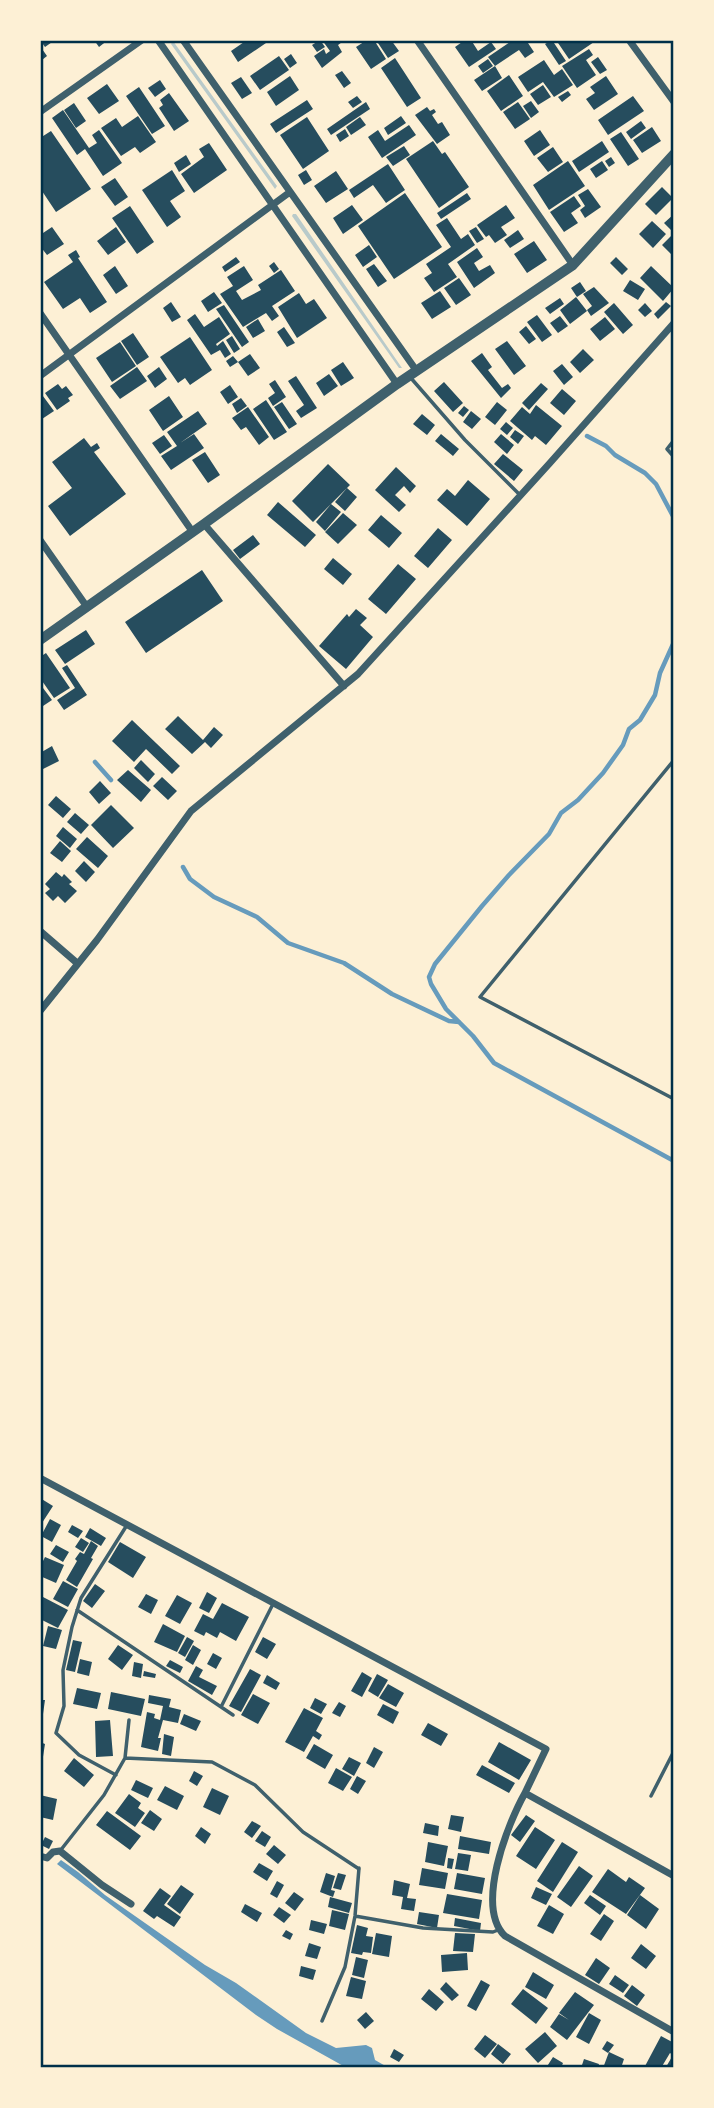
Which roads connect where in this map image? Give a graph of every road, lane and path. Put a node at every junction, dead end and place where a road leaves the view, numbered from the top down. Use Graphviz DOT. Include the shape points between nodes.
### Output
graph roads {
  1 [pos="142,40"];
  2 [pos="158,40"];
  3 [pos="183,40"];
  4 [pos="417,40"];
  5 [pos="629,40"];
  6 [pos="674,102"];
  7 [pos="40,112"];
  8 [pos="674,154"];
  9 [pos="290,192"];
  10 [pos="272,205"];
  11 [pos="573,265"];
  12 [pos="40,313"];
  13 [pos="674,323"];
  14 [pos="70,354"];
  15 [pos="413,373"];
  16 [pos="40,376"];
  17 [pos="397,384"];
  18 [pos="674,440"];
  19 [pos="674,457"];
  20 [pos="521,495"];
  21 [pos="204,524"];
  22 [pos="192,531"];
  23 [pos="40,540"];
  24 [pos="87,607"];
  25 [pos="40,640"];
  26 [pos="344,685"];
  27 [pos="674,760"];
  28 [pos="40,931"];
  29 [pos="77,963"];
  30 [pos="40,1011"];
  31 [pos="674,1099"];
  32 [pos="40,1478"];
  33 [pos="128,1523"];
  34 [pos="274,1602"];
  35 [pos="77,1610"];
  36 [pos="221,1706"];
  37 [pos="233,1715"];
  38 [pos="129,1720"];
  39 [pos="674,1751"];
  40 [pos="125,1758"];
  41 [pos="116,1775"];
  42 [pos="525,1793"];
  43 [pos="651,1796"];
  44 [pos="50,1854"];
  45 [pos="674,1876"];
  46 [pos="131,1904"];
  47 [pos="355,1916"];
  48 [pos="498,1930"];
  49 [pos="322,2021"];
  50 [pos="674,2032"];
  1 -- 7 [label="street"];
  2 -- 10 [label="street"];
  3 -- 9 [label="street"];
  4 -- 11 [label="street"];
  5 -- 6 [label="street"];
  8 -- 11 [label="street"];
  9 -- 10 [label="street"];
  9 -- 15 [label="street"];
  10 -- 14 [label="street"];
  10 -- 17 [label="street"];
  11 -- 15 [label="street"];
  12 -- 14 [label="street"];
  13 -- 20 [label="street"];
  14 -- 16 [label="street"];
  14 -- 22 [label="street"];
  15 -- 17 [label="street"];
  15 -- 20 [label="lane" via="465,440"];
  17 -- 21 [label="street"];
  18 -- 19 [label="lane" via="667,449"];
  20 -- 26 [label="street"];
  21 -- 22 [label="street"];
  21 -- 26 [label="street"];
  22 -- 24 [label="street"];
  23 -- 24 [label="street"];
  24 -- 25 [label="street"];
  26 -- 29 [label="street" via="191,811"];
  27 -- 31 [label="lane" via="480,997"];
  28 -- 29 [label="street"];
  29 -- 30 [label="street"];
  32 -- 33 [label="street"];
  33 -- 34 [label="street"];
  33 -- 35 [label="lane"];
  34 -- 36 [label="lane"];
  34 -- 42 [label="street" via="546,1749"];
  35 -- 36 [label="lane"];
  35 -- 41 [label="lane" via="63,1670 64,1706 57,1733 79,1755"];
  36 -- 37 [label="lane"];
  38 -- 40 [label="lane"];
  39 -- 43 [label="lane"];
  40 -- 41 [label="lane"];
  40 -- 47 [label="lane" via="212,1762 255,1785 303,1832 359,1868"];
  41 -- 44 [label="lane" via="104,1795"];
  42 -- 45 [label="street"];
  42 -- 48 [label="street" via="514,1811 493,1887"];
  44 -- 46 [label="street"];
  47 -- 48 [label="lane" via="423,1928"];
  47 -- 49 [label="lane" via="345,1967"];
  48 -- 50 [label="street"];
}
